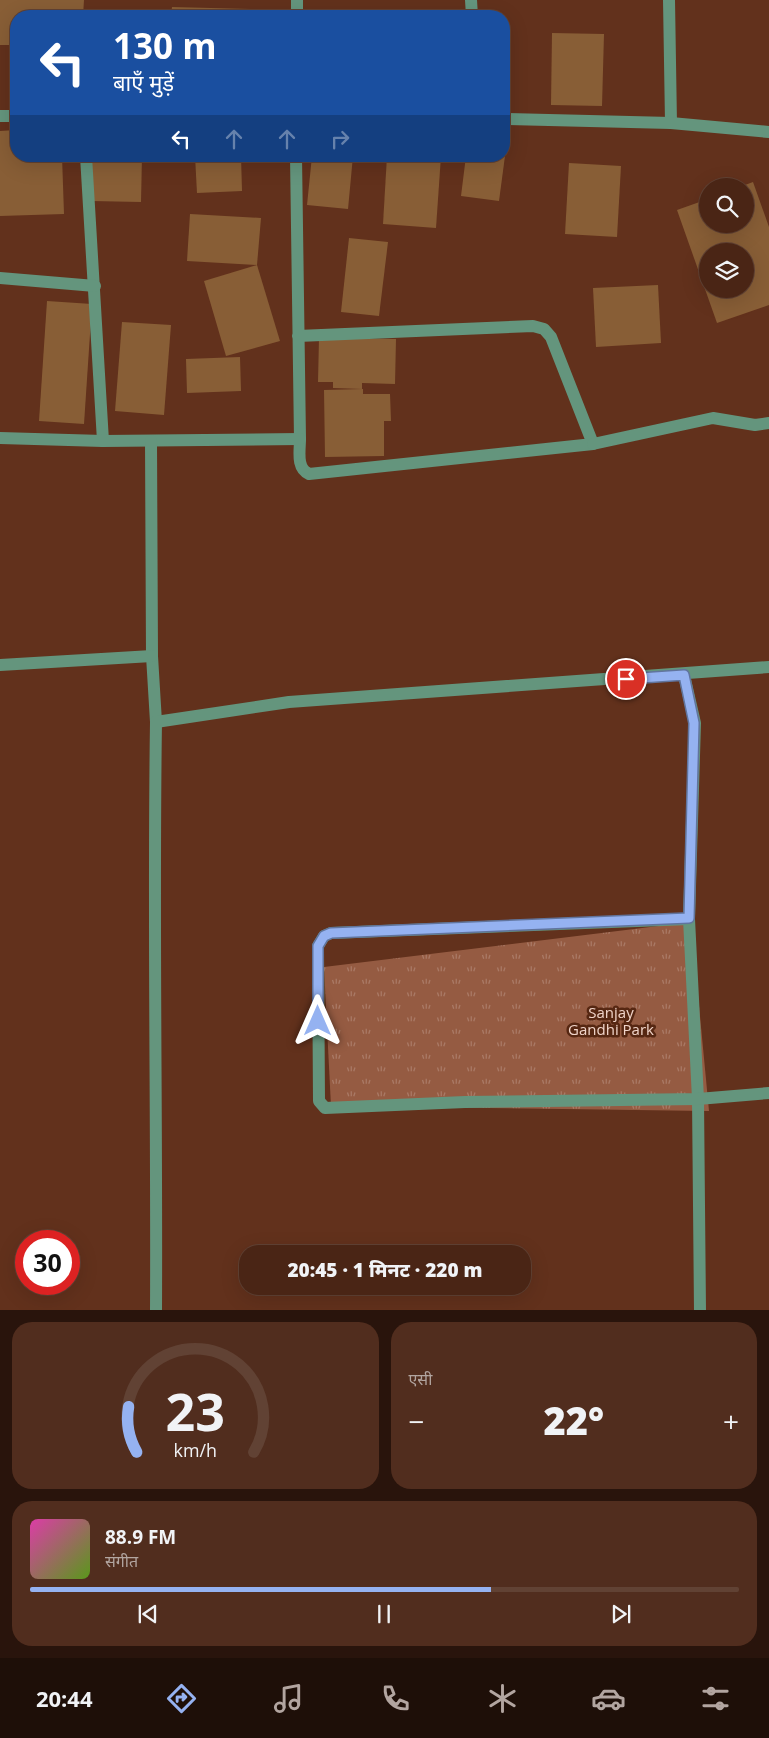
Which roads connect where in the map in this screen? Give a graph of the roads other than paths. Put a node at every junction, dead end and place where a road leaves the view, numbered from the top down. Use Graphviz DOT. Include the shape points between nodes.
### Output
graph roads {
  1 [pos="670,0"];
  2 [pos="510,119"];
  3 [pos="671,123"];
  4 [pos="769,132"];
  5 [pos="86,162"];
  6 [pos="296,162"];
  7 [pos="0,278"];
  8 [pos="95,286"];
  9 [pos="298,336"];
  10 [pos="769,423"];
  11 [pos="0,438"];
  12 [pos="300,439"];
  13 [pos="103,441"];
  14 [pos="151,441"];
  15 [pos="593,444"];
  16 [pos="152,656"];
  17 [pos="0,665"];
  18 [pos="769,667"];
  19 [pos="684,675"];
  20 [pos="156,722"];
  21 [pos="689,918"];
  22 [pos="769,1093"];
  23 [pos="698,1099"];
  24 [pos="156,1310"];
  25 [pos="700,1310"];
  1 -- 3 [label="street"];
  2 -- 3 [label="street"];
  3 -- 4 [label="street"];
  5 -- 8 [label="street"];
  6 -- 9 [label="street"];
  7 -- 8 [label="street"];
  8 -- 13 [label="street"];
  9 -- 12 [label="street"];
  9 -- 15 [label="street" via="533,326 544,329 551,337"];
  10 -- 15 [label="street" via="756,425 713,418"];
  11 -- 13 [label="street"];
  12 -- 14 [label="street"];
  12 -- 15 [label="street" via="301,467 308,474"];
  13 -- 14 [label="street"];
  14 -- 16 [label="street"];
  16 -- 17 [label="street"];
  16 -- 20 [label="street"];
  18 -- 19 [label="street"];
  19 -- 20 [label="street" via="289,702"];
  19 -- 21 [label="street" via="694,723"];
  20 -- 24 [label="street" via="153,890"];
  21 -- 23 [label="street"];
  21 -- 23 [label="street" via="331,933 324,936 318,946 318,1095 326,1108 465,1102"];
  22 -- 23 [label="street"];
  23 -- 25 [label="street"];
}
